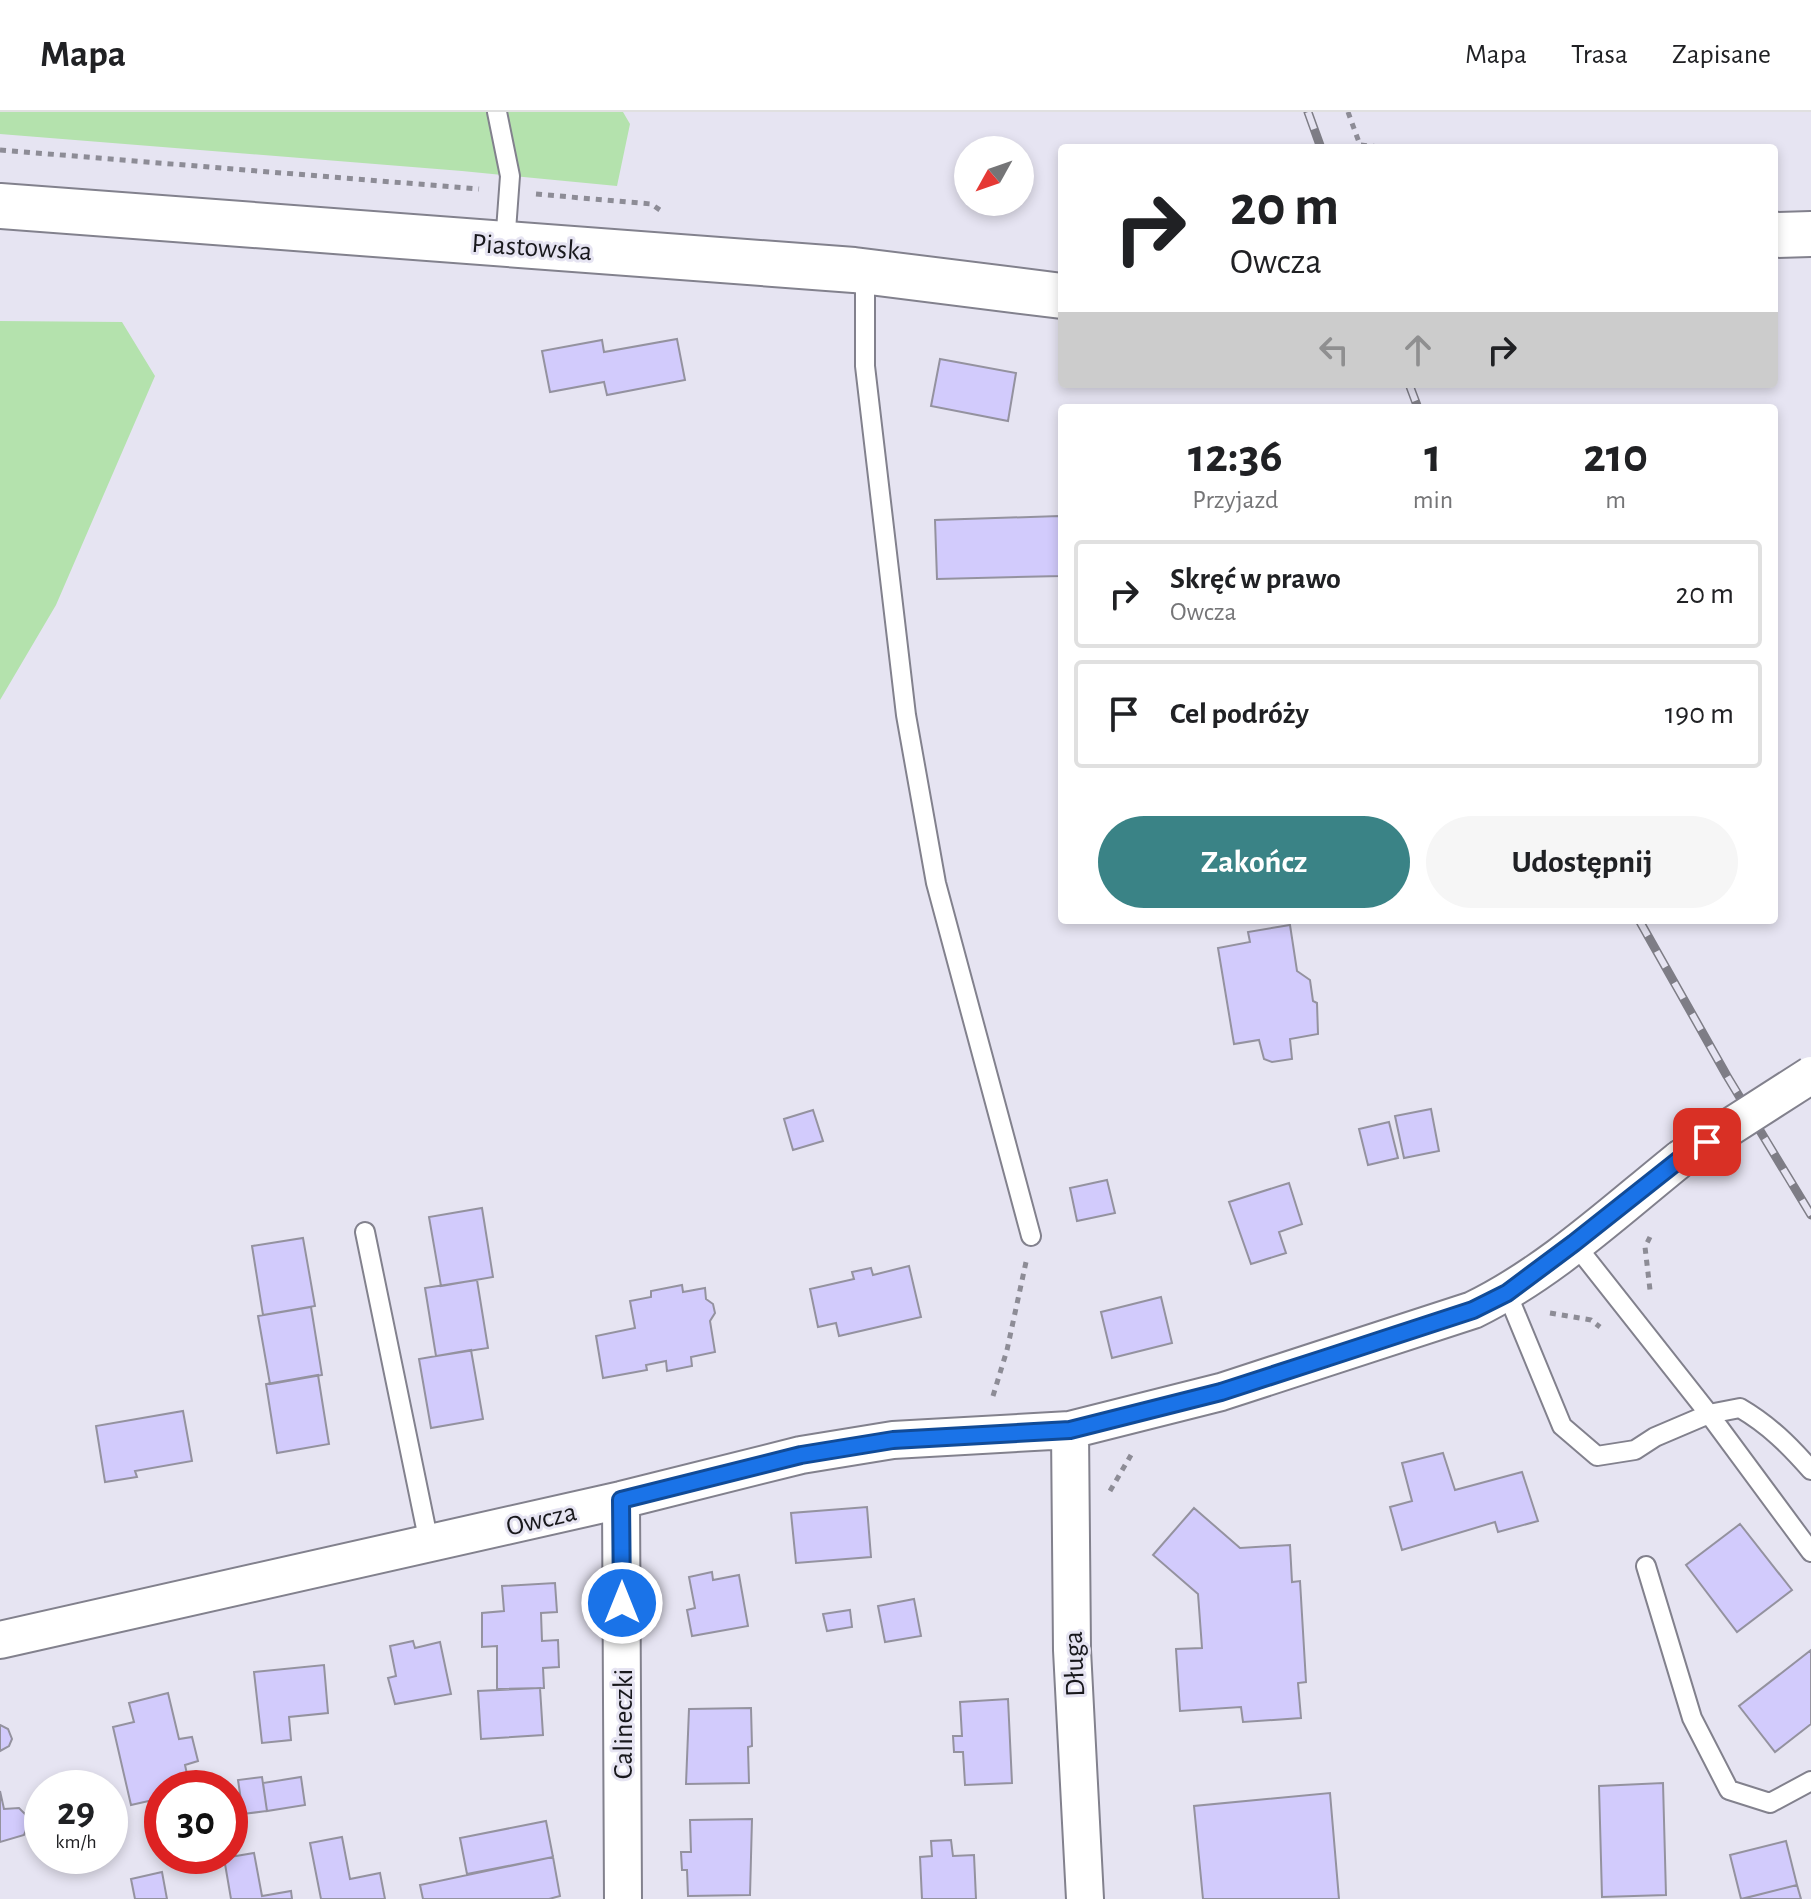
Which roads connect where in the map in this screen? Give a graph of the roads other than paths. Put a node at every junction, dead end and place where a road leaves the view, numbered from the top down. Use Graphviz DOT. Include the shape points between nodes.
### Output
graph roads {
  1 [pos="497,112"];
  2 [pos="0,206"];
  3 [pos="1811,234"];
  4 [pos="1778,235"];
  5 [pos="505,244"];
  6 [pos="865,271"];
  7 [pos="1058,295"];
  8 [pos="1811,1075"];
  9 [pos="365,1232"];
  10 [pos="1031,1236"];
  11 [pos="1574,1243"];
  12 [pos="1513,1308"];
  13 [pos="1709,1414"];
  14 [pos="1070,1430"];
  15 [pos="1811,1470"];
  16 [pos="621,1500"];
  17 [pos="429,1543"];
  18 [pos="1811,1552"];
  19 [pos="1646,1566"];
  20 [pos="0,1640"];
  21 [pos="1811,1781"];
  22 [pos="623,1899"];
  23 [pos="1085,1899"];
  1 -- 5 [label="lane" via="510,176"];
  2 -- 5 [label="street, Piastowska"];
  3 -- 4 [label="street"];
  5 -- 6 [label="street, Piastowska"];
  6 -- 7 [label="street, Piastowska"];
  6 -- 10 [label="lane" via="865,366 906,715 936,883"];
  8 -- 11 [label="street, Owcza, bridge" via="1680,1159"];
  9 -- 17 [label="lane"];
  11 -- 12 [label="street, Owcza"];
  11 -- 13 [label="lane"];
  12 -- 13 [label="lane" via="1562,1426 1597,1456 1635,1450"];
  12 -- 14 [label="street, Owcza" via="1473,1310 1221,1392"];
  13 -- 15 [label="lane" via="1740,1408 1764,1422"];
  13 -- 18 [label="lane"];
  14 -- 16 [label="street, Owcza" via="893,1440 801,1455"];
  14 -- 23 [label="street, Długa" via="1072,1650"];
  16 -- 17 [label="street, Owcza"];
  16 -- 22 [label="street, Calineczki"];
  17 -- 20 [label="street, Owcza"];
  19 -- 21 [label="lane" via="1692,1718 1729,1790 1770,1803"];
}
